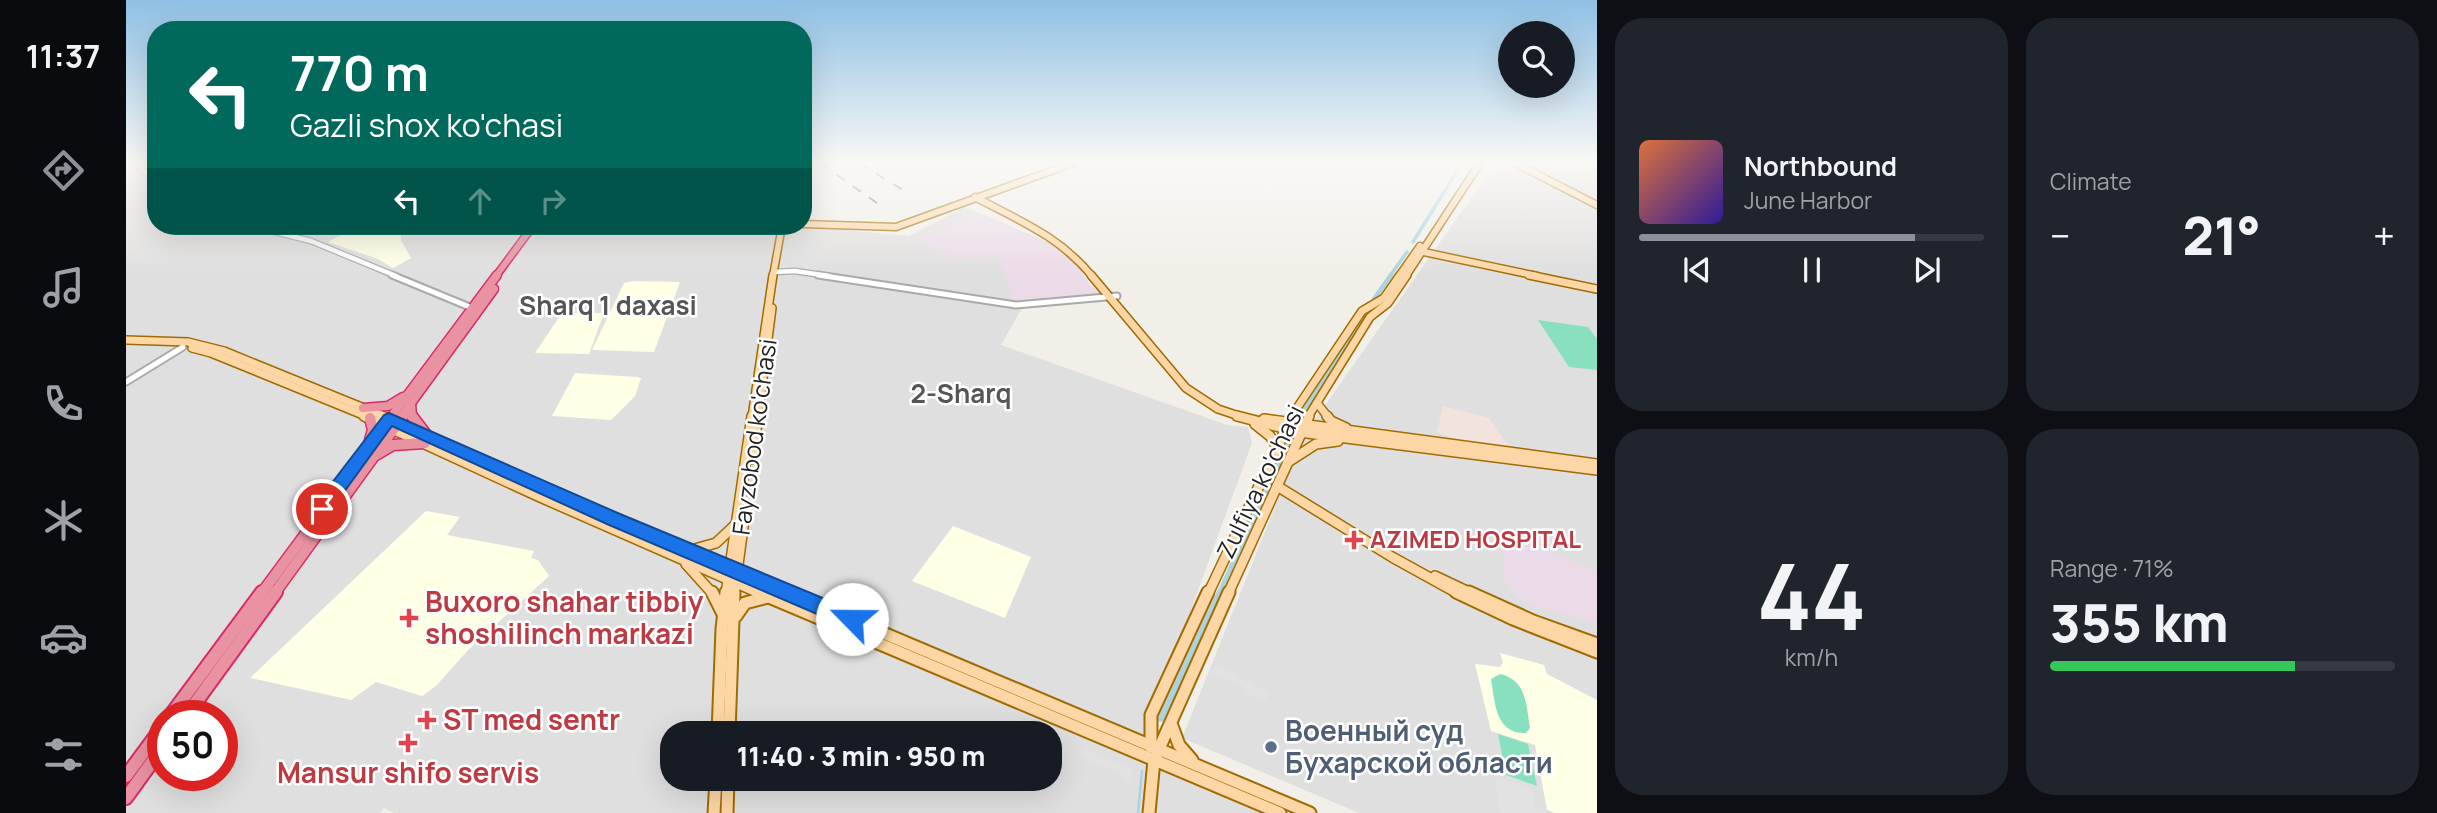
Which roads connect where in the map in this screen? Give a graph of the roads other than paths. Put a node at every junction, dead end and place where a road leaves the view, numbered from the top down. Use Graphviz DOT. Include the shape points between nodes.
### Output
graph roads {
  1 [pos="967,201"];
  2 [pos="985,201"];
  3 [pos="1451,201"];
  4 [pos="1452,201"];
  5 [pos="1448,206"];
  6 [pos="812,223"];
  7 [pos="294,235"];
  8 [pos="526,235"];
  9 [pos="533,235"];
  10 [pos="783,235"];
  11 [pos="1419,251"];
  12 [pos="776,272"];
  13 [pos="1597,288"];
  14 [pos="1114,297"];
  15 [pos="472,308"];
  16 [pos="128,342"];
  17 [pos="183,347"];
  18 [pos="126,382"];
  19 [pos="409,398"];
  20 [pos="1317,403"];
  21 [pos="363,408"];
  22 [pos="370,418"];
  23 [pos="1250,420"];
  24 [pos="391,423"];
  25 [pos="1285,426"];
  26 [pos="1301,428"];
  27 [pos="1362,437"];
  28 [pos="426,440"];
  29 [pos="1276,445"];
  30 [pos="370,452"];
  31 [pos="1472,453"];
  32 [pos="1288,462"];
  33 [pos="1597,464"];
  34 [pos="1597,470"];
  35 [pos="1278,484"];
  36 [pos="739,519"];
  37 [pos="682,554"];
  38 [pos="732,576"];
  39 [pos="1439,581"];
  40 [pos="769,597"];
  41 [pos="723,614"];
  42 [pos="734,622"];
  43 [pos="1597,644"];
  44 [pos="1597,652"];
  45 [pos="182,700"];
  46 [pos="197,700"];
  47 [pos="719,721"];
  48 [pos="730,721"];
  49 [pos="1149,722"];
  50 [pos="1171,726"];
  51 [pos="1132,738"];
  52 [pos="147,748"];
  53 [pos="1154,752"];
  54 [pos="1203,768"];
  55 [pos="147,769"];
  56 [pos="126,776"];
  57 [pos="715,791"];
  58 [pos="728,791"];
  59 [pos="126,798"];
  60 [pos="714,813"];
  61 [pos="727,813"];
  62 [pos="1149,813"];
  63 [pos="1280,813"];
  64 [pos="1310,813"];
  1 -- 6 [label="main road" via="896,227"];
  2 -- 14 [label="main road" via="1064,246"];
  3 -- 5 [label="main road, Zulfiya ko'chasi"];
  4 -- 5 [label="main road, Zulfiya ko'chasi"];
  5 -- 11 [label="main road, Zulfiya ko'chasi"];
  7 -- 15 [label="street"];
  8 -- 15 [label="highway"];
  9 -- 19 [label="highway"];
  10 -- 12 [label="main road, Fayzobod ko'chasi"];
  11 -- 13 [label="main road"];
  11 -- 20 [label="main road, Zulfiya ko'chasi" via="1388,303 1370,317"];
  11 -- 25 [label="main road, Zulfiya ko'chasi" via="1384,298 1362,311"];
  12 -- 14 [label="street" via="795,271 1016,305"];
  12 -- 36 [label="main road" via="758,364"];
  12 -- 38 [label="main road, Fayzobod ko'chasi"];
  14 -- 23 [label="main road" via="1186,388 1218,409"];
  14 -- 25 [label="main road" via="1202,394 1229,409"];
  15 -- 19 [label="highway"];
  16 -- 17 [label="main road"];
  16 -- 21 [label="main road" via="215,347"];
  17 -- 18 [label="street"];
  17 -- 22 [label="main road" via="211,352"];
  19 -- 21 [label="highway"];
  19 -- 24 [label="highway"];
  19 -- 28 [label="highway" via="412,419"];
  20 -- 26 [label="main road, Zulfiya ko'chasi"];
  20 -- 27 [label="main road" via="1331,421"];
  21 -- 24 [label="main road"];
  22 -- 24 [label="main road"];
  22 -- 30 [label="highway"];
  23 -- 25 [label="main road"];
  23 -- 29 [label="main road"];
  24 -- 28 [label="main road"];
  24 -- 30 [label="highway"];
  25 -- 26 [label="main road"];
  25 -- 29 [label="main road, Zulfiya ko'chasi"];
  26 -- 27 [label="main road"];
  26 -- 32 [label="main road, Zulfiya ko'chasi"];
  27 -- 31 [label="main road"];
  27 -- 32 [label="main road" via="1316,444"];
  28 -- 30 [label="highway"];
  28 -- 37 [label="main road"];
  29 -- 49 [label="main road, Zulfiya ko'chasi"];
  30 -- 45 [label="highway"];
  30 -- 46 [label="highway"];
  31 -- 33 [label="main road"];
  31 -- 34 [label="main road"];
  32 -- 35 [label="main road, Zulfiya ko'chasi"];
  35 -- 39 [label="main road"];
  35 -- 50 [label="main road, Zulfiya ko'chasi"];
  36 -- 37 [label="main road" via="714,544"];
  36 -- 38 [label="main road"];
  37 -- 38 [label="main road"];
  37 -- 41 [label="main road" via="710,588"];
  38 -- 40 [label="main road"];
  38 -- 41 [label="main road, Fayzobod ko'chasi"];
  38 -- 42 [label="main road, Fayzobod ko'chasi"];
  38 -- 51 [label="main road"];
  39 -- 43 [label="main road"];
  39 -- 44 [label="main road" via="1531,627"];
  40 -- 42 [label="main road" via="745,603"];
  40 -- 53 [label="main road"];
  41 -- 47 [label="main road, Fayzobod ko'chasi"];
  42 -- 48 [label="main road, Fayzobod ko'chasi"];
  49 -- 51 [label="main road"];
  49 -- 53 [label="main road, Zulfiya ko'chasi"];
  50 -- 53 [label="main road, Zulfiya ko'chasi"];
  50 -- 54 [label="main road" via="1182,752"];
  51 -- 53 [label="main road"];
  52 -- 56 [label="highway"];
  53 -- 54 [label="main road"];
  53 -- 62 [label="main road"];
  53 -- 63 [label="main road"];
  54 -- 64 [label="main road"];
  55 -- 59 [label="highway"];
  57 -- 60 [label="main road"];
  58 -- 61 [label="main road"];
}
